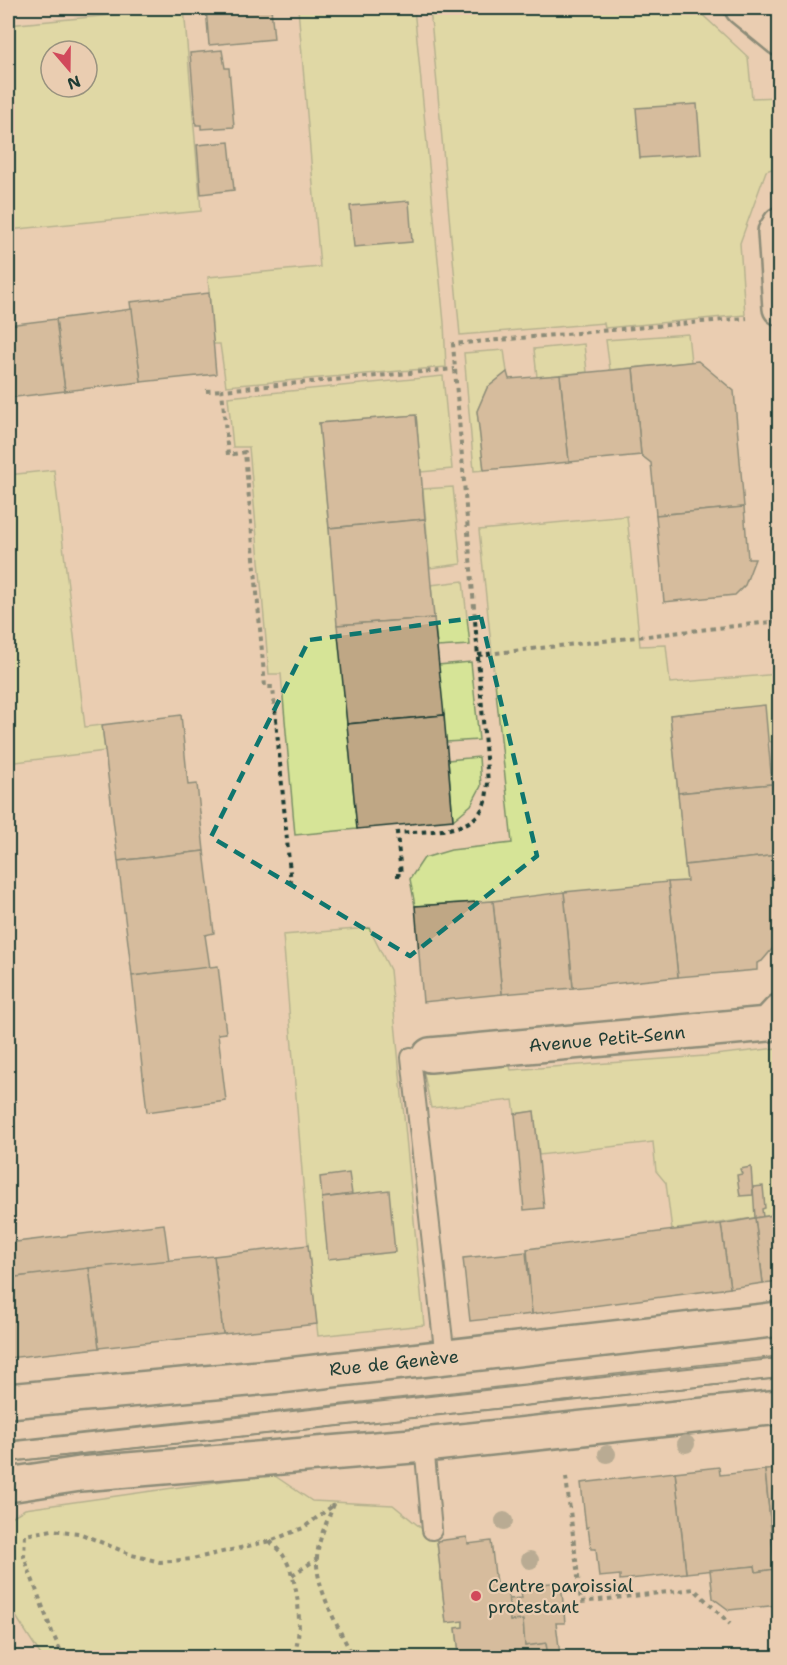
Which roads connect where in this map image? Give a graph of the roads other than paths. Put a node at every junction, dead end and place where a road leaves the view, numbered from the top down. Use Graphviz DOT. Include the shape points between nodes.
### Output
graph roads {
  1 [pos="742,8"];
  2 [pos="780,39"];
  3 [pos="780,225"];
  4 [pos="768,313"];
  5 [pos="780,1011"];
  6 [pos="421,1056"];
  7 [pos="780,1319"];
  8 [pos="445,1358"];
  9 [pos="780,1368"];
  10 [pos="8,1401"];
  11 [pos="780,1407"];
  12 [pos="424,1445"];
  13 [pos="8,1452"];
  14 [pos="8,1485"];
  15 [pos="432,1530"];
  1 -- 2 [label="main road"];
  3 -- 4 [label="main road" via="775,232"];
  5 -- 6 [label="main road, Avenue Petit-Senn" via="768,1024"];
  6 -- 8 [label="lane"];
  7 -- 8 [label="main road, Rue de Genève"];
  8 -- 10 [label="main road, Rue de Genève"];
  9 -- 13 [label="lane"];
  11 -- 12 [label="main road"];
  12 -- 14 [label="main road" via="80,1474"];
  12 -- 15 [label="lane"];
}
